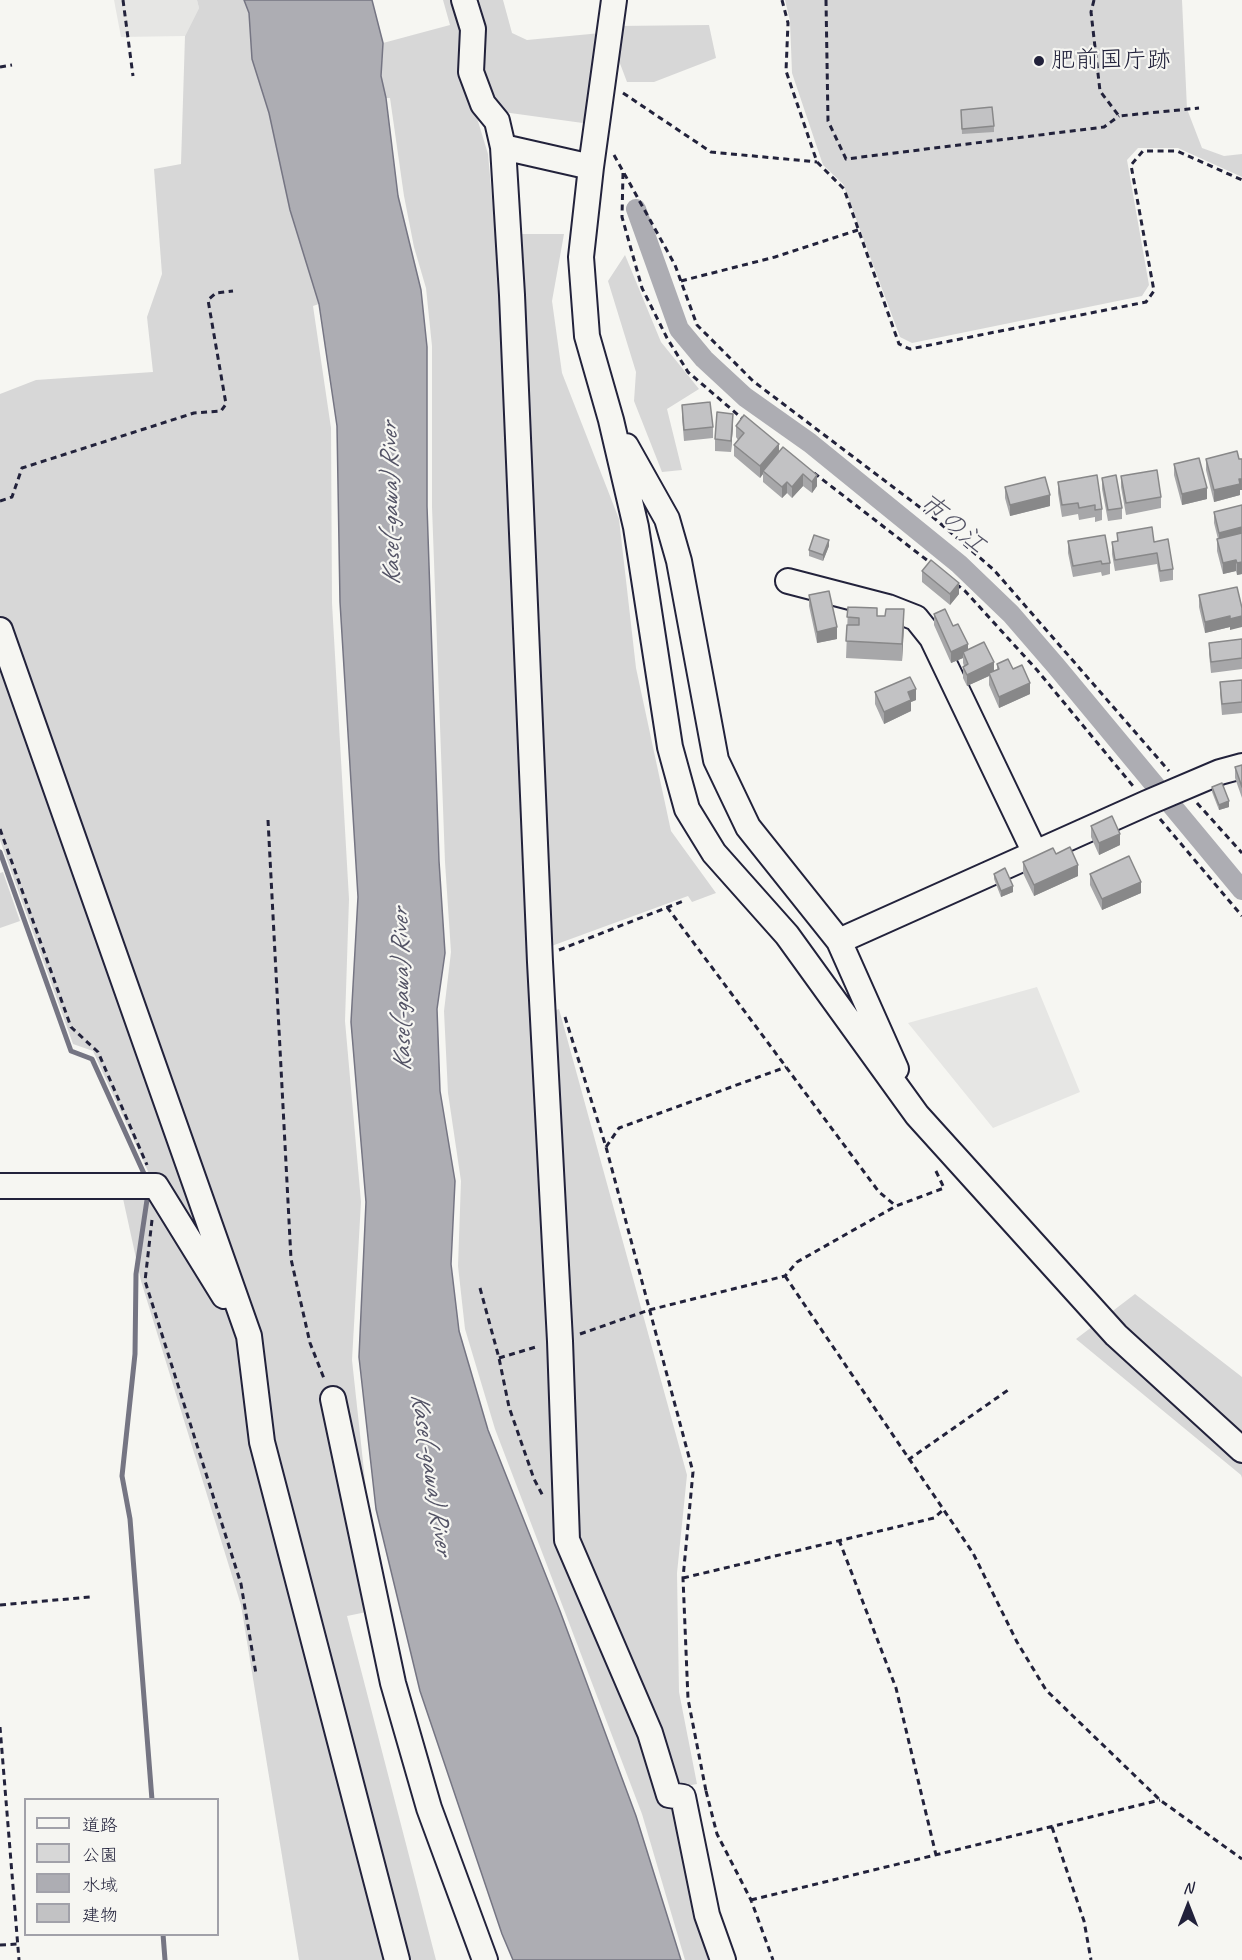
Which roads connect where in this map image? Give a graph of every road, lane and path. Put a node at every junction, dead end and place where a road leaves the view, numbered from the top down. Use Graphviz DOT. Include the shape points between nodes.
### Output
graph roads {
  1 [pos="123,0"];
  2 [pos="464,0"];
  3 [pos="614,0"];
  4 [pos="782,0"];
  5 [pos="826,0"];
  6 [pos="1094,0"];
  7 [pos="608,55"];
  8 [pos="12,65"];
  9 [pos="0,67"];
  10 [pos="133,76"];
  11 [pos="1199,108"];
  12 [pos="1119,116"];
  13 [pos="598,124"];
  14 [pos="978,133"];
  15 [pos="980,142"];
  16 [pos="503,147"];
  17 [pos="817,162"];
  18 [pos="591,167"];
  19 [pos="623,173"];
  20 [pos="1242,180"];
  21 [pos="858,230"];
  22 [pos="681,281"];
  23 [pos="233,291"];
  24 [pos="611,420"];
  25 [pos="749,423"];
  26 [pos="813,472"];
  27 [pos="0,501"];
  28 [pos="940,570"];
  29 [pos="948,577"];
  30 [pos="788,580"];
  31 [pos="0,630"];
  32 [pos="1242,766"];
  33 [pos="1184,788"];
  34 [pos="1147,803"];
  35 [pos="268,820"];
  36 [pos="0,829"];
  37 [pos="1242,853"];
  38 [pos="1035,854"];
  39 [pos="686,900"];
  40 [pos="667,907"];
  41 [pos="1242,916"];
  42 [pos="839,941"];
  43 [pos="540,962"];
  44 [pos="565,1015"];
  45 [pos="786,1067"];
  46 [pos="917,1115"];
  47 [pos="606,1147"];
  48 [pos="931,1160"];
  49 [pos="0,1186"];
  50 [pos="156,1186"];
  51 [pos="896,1206"];
  52 [pos="785,1276"];
  53 [pos="480,1288"];
  54 [pos="649,1310"];
  55 [pos="249,1336"];
  56 [pos="1011,1388"];
  57 [pos="333,1399"];
  58 [pos="1242,1450"];
  59 [pos="908,1460"];
  60 [pos="545,1500"];
  61 [pos="944,1509"];
  62 [pos="839,1540"];
  63 [pos="683,1578"];
  64 [pos="90,1597"];
  65 [pos="0,1605"];
  66 [pos="256,1674"];
  67 [pos="0,1727"];
  68 [pos="706,1791"];
  69 [pos="683,1797"];
  70 [pos="1160,1800"];
  71 [pos="1052,1827"];
  72 [pos="936,1855"];
  73 [pos="1242,1859"];
  74 [pos="751,1900"];
  75 [pos="18,1944"];
  76 [pos="0,1945"];
  77 [pos="19,1960"];
  78 [pos="398,1960"];
  79 [pos="484,1960"];
  80 [pos="723,1960"];
  81 [pos="773,1960"];
  82 [pos="1091,1960"];
  1 -- 10 [label="path"];
  2 -- 16 [label="street" via="472,29 471,72 483,104 496,121"];
  3 -- 7 [label="street"];
  4 -- 17 [label="path" via="788,23 786,71"];
  5 -- 15 [label="path" via="828,121 846,159"];
  6 -- 12 [label="path" via="1091,12 1100,91"];
  7 -- 13 [label="street"];
  7 -- 17 [label="path" via="623,94 711,152"];
  8 -- 9 [label="path"];
  11 -- 12 [label="path"];
  12 -- 15 [label="path" via="1104,127"];
  13 -- 18 [label="street"];
  13 -- 19 [label="path"];
  14 -- 15 [label="path"];
  16 -- 18 [label="street"];
  16 -- 43 [label="street"];
  17 -- 21 [label="path" via="844,189"];
  18 -- 24 [label="street" via="581,257 587,336"];
  19 -- 22 [label="path"];
  19 -- 25 [label="path" via="622,217 642,288 666,338 688,372"];
  20 -- 21 [label="path" via="1177,151 1143,151 1131,165 1154,291 1146,302 910,349 899,344"];
  21 -- 22 [label="path"];
  22 -- 33 [label="path" via="697,325 753,381 934,518 994,570"];
  23 -- 27 [label="path" via="216,293 208,300 226,404 221,411 194,413 22,468 12,497"];
  24 -- 42 [label="street" via="667,519 679,561 716,760 748,827"];
  24 -- 46 [label="street" via="636,527 670,747 687,809 714,854 787,935"];
  26 -- 28 [label="path"];
  29 -- 34 [label="path" via="966,591 1037,670"];
  30 -- 38 [label="street" via="916,618 932,638"];
  31 -- 55 [label="street"];
  32 -- 33 [label="street"];
  33 -- 34 [label="street"];
  33 -- 37 [label="path"];
  34 -- 38 [label="street"];
  34 -- 41 [label="path"];
  35 -- 57 [label="path" via="291,1259 310,1343"];
  36 -- 50 [label="path" via="71,1027 98,1052"];
  38 -- 42 [label="street"];
  39 -- 40 [label="path"];
  40 -- 43 [label="path" via="549,954"];
  40 -- 45 [label="path"];
  42 -- 46 [label="street"];
  43 -- 69 [label="street" via="567,1540 650,1733 669,1795"];
  44 -- 47 [label="path"];
  45 -- 47 [label="path" via="619,1128"];
  45 -- 51 [label="path" via="879,1192"];
  46 -- 58 [label="street" via="1116,1335"];
  47 -- 54 [label="path"];
  48 -- 51 [label="path" via="944,1188"];
  49 -- 50 [label="street"];
  50 -- 55 [label="street"];
  50 -- 66 [label="path" via="145,1281 241,1584"];
  51 -- 52 [label="path" via="797,1262"];
  52 -- 54 [label="path"];
  52 -- 59 [label="path"];
  53 -- 60 [label="path" via="509,1407"];
  54 -- 63 [label="path" via="693,1472"];
  55 -- 78 [label="street" via="262,1442"];
  56 -- 59 [label="path"];
  57 -- 79 [label="street" via="393,1683 429,1808"];
  59 -- 61 [label="path"];
  61 -- 62 [label="path" via="934,1518"];
  61 -- 70 [label="path" via="973,1553 1046,1690"];
  62 -- 63 [label="path"];
  62 -- 72 [label="path" via="896,1688"];
  63 -- 68 [label="path" via="688,1699"];
  64 -- 65 [label="path"];
  67 -- 75 [label="path"];
  68 -- 69 [label="path"];
  68 -- 74 [label="path" via="717,1834"];
  69 -- 80 [label="street" via="707,1915"];
  70 -- 71 [label="path"];
  70 -- 73 [label="path"];
  71 -- 72 [label="path"];
  71 -- 82 [label="path" via="1084,1921"];
  72 -- 74 [label="path"];
  74 -- 81 [label="path"];
  75 -- 76 [label="path"];
  75 -- 77 [label="path"];
}
